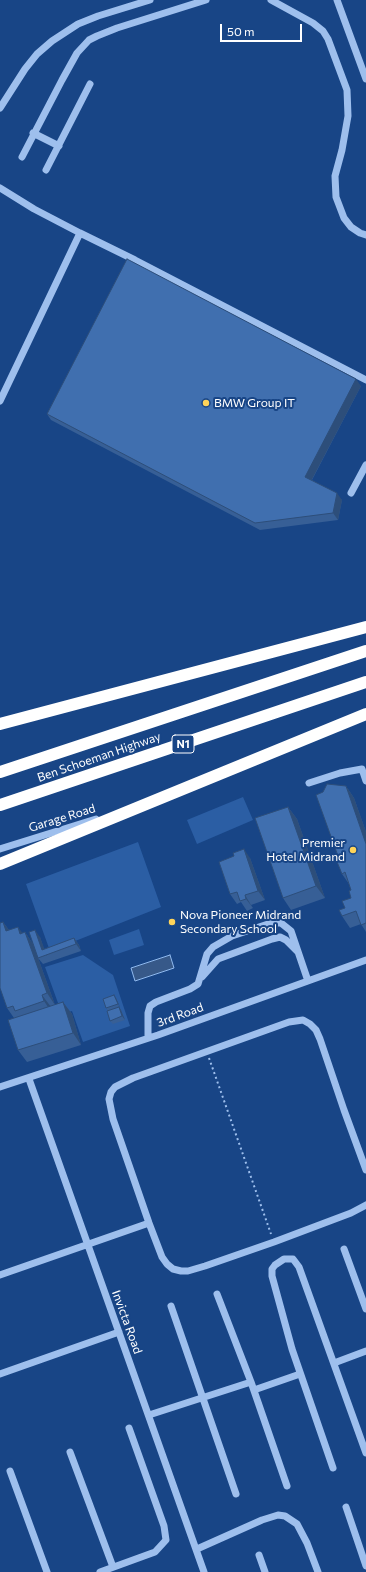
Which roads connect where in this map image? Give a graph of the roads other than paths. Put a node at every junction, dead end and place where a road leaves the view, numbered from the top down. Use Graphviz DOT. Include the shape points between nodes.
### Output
graph roads {
  1 [pos="150,0"];
  2 [pos="206,0"];
  3 [pos="270,0"];
  4 [pos="337,0"];
  5 [pos="144,1"];
  6 [pos="366,79"];
  7 [pos="90,84"];
  8 [pos="0,108"];
  9 [pos="34,133"];
  10 [pos="59,146"];
  11 [pos="22,157"];
  12 [pos="46,170"];
  13 [pos="0,188"];
  14 [pos="80,233"];
  15 [pos="366,235"];
  16 [pos="366,380"];
  17 [pos="0,401"];
  18 [pos="366,465"];
  19 [pos="351,493"];
  20 [pos="366,627"];
  21 [pos="366,651"];
  22 [pos="366,682"];
  23 [pos="366,714"];
  24 [pos="0,724"];
  25 [pos="364,770"];
  26 [pos="0,772"];
  27 [pos="366,781"];
  28 [pos="309,783"];
  29 [pos="0,805"];
  30 [pos="132,810"];
  31 [pos="0,849"];
  32 [pos="0,864"];
  33 [pos="298,952"];
  34 [pos="366,960"];
  35 [pos="308,981"];
  36 [pos="198,984"];
  37 [pos="148,1038"];
  38 [pos="29,1079"];
  39 [pos="0,1087"];
  40 [pos="366,1170"];
  41 [pos="366,1205"];
  42 [pos="149,1223"];
  43 [pos="87,1245"];
  44 [pos="344,1249"];
  45 [pos="0,1275"];
  46 [pos="217,1294"];
  47 [pos="171,1306"];
  48 [pos="366,1309"];
  49 [pos="119,1332"];
  50 [pos="366,1351"];
  51 [pos="334,1363"];
  52 [pos="0,1374"];
  53 [pos="300,1374"];
  54 [pos="251,1382"];
  55 [pos="254,1390"];
  56 [pos="204,1398"];
  57 [pos="149,1415"];
  58 [pos="129,1428"];
  59 [pos="70,1452"];
  60 [pos="366,1453"];
  61 [pos="333,1468"];
  62 [pos="10,1471"];
  63 [pos="287,1486"];
  64 [pos="236,1494"];
  65 [pos="346,1507"];
  66 [pos="197,1549"];
  67 [pos="259,1555"];
  68 [pos="366,1566"];
  69 [pos="113,1567"];
  70 [pos="47,1572"];
  71 [pos="100,1572"];
  72 [pos="204,1572"];
  73 [pos="265,1572"];
  74 [pos="318,1572"];
  1 -- 5 [label="street"];
  2 -- 9 [label="street" via="117,28 89,40 77,53"];
  3 -- 15 [label="street" via="313,23 328,39 347,90 348,116 335,176 336,197 344,218 351,227"];
  4 -- 6 [label="street"];
  5 -- 8 [label="street" via="78,24 52,41 25,69"];
  7 -- 10 [label="street"];
  9 -- 10 [label="street"];
  9 -- 11 [label="street"];
  10 -- 12 [label="street"];
  13 -- 14 [label="street"];
  14 -- 16 [label="street"];
  14 -- 17 [label="street"];
  18 -- 19 [label="street"];
  20 -- 24 [label="highway"];
  21 -- 26 [label="highway, Ben Schoeman Highway"];
  22 -- 29 [label="highway, Ben Schoeman Highway / N1"];
  23 -- 30 [label="highway"];
  25 -- 27 [label="street"];
  25 -- 28 [label="street" via="340,773"];
  30 -- 31 [label="street, Garage Road"];
  30 -- 32 [label="highway"];
  33 -- 35 [label="street"];
  33 -- 36 [label="street" via="280,937 272,939 218,959"];
  33 -- 36 [label="street" via="291,931 281,923 271,923 232,936 213,947 207,954"];
  34 -- 35 [label="street, 3rd Road"];
  35 -- 37 [label="street, 3rd Road"];
  36 -- 37 [label="street" via="150,1006"];
  37 -- 38 [label="street, 3rd Road"];
  38 -- 39 [label="street, 3rd Road"];
  38 -- 43 [label="street, Invicta Road"];
  40 -- 42 [label="street" via="316,1030 303,1020 289,1022 127,1080 111,1092 109,1099 113,1119"];
  41 -- 42 [label="street" via="274,1242 188,1271 173,1269 165,1260"];
  42 -- 43 [label="street"];
  43 -- 45 [label="street"];
  43 -- 49 [label="street, Invicta Road"];
  44 -- 48 [label="street"];
  46 -- 54 [label="street"];
  47 -- 56 [label="street"];
  49 -- 52 [label="street"];
  49 -- 57 [label="street, Invicta Road"];
  50 -- 51 [label="street"];
  51 -- 53 [label="street" via="298,1267 294,1259 284,1259 272,1269 272,1276"];
  51 -- 60 [label="street"];
  53 -- 55 [label="street"];
  53 -- 61 [label="street"];
  54 -- 55 [label="street"];
  54 -- 56 [label="street"];
  55 -- 63 [label="street"];
  56 -- 57 [label="street"];
  56 -- 64 [label="street"];
  57 -- 66 [label="street, Invicta Road"];
  58 -- 69 [label="street" via="166,1535 163,1544 155,1552"];
  59 -- 69 [label="street"];
  62 -- 70 [label="street"];
  65 -- 68 [label="street"];
  66 -- 72 [label="street, Invicta Road"];
  66 -- 74 [label="street" via="262,1520 278,1515 285,1516 297,1524"];
  67 -- 73 [label="street"];
  69 -- 71 [label="street"];
}
